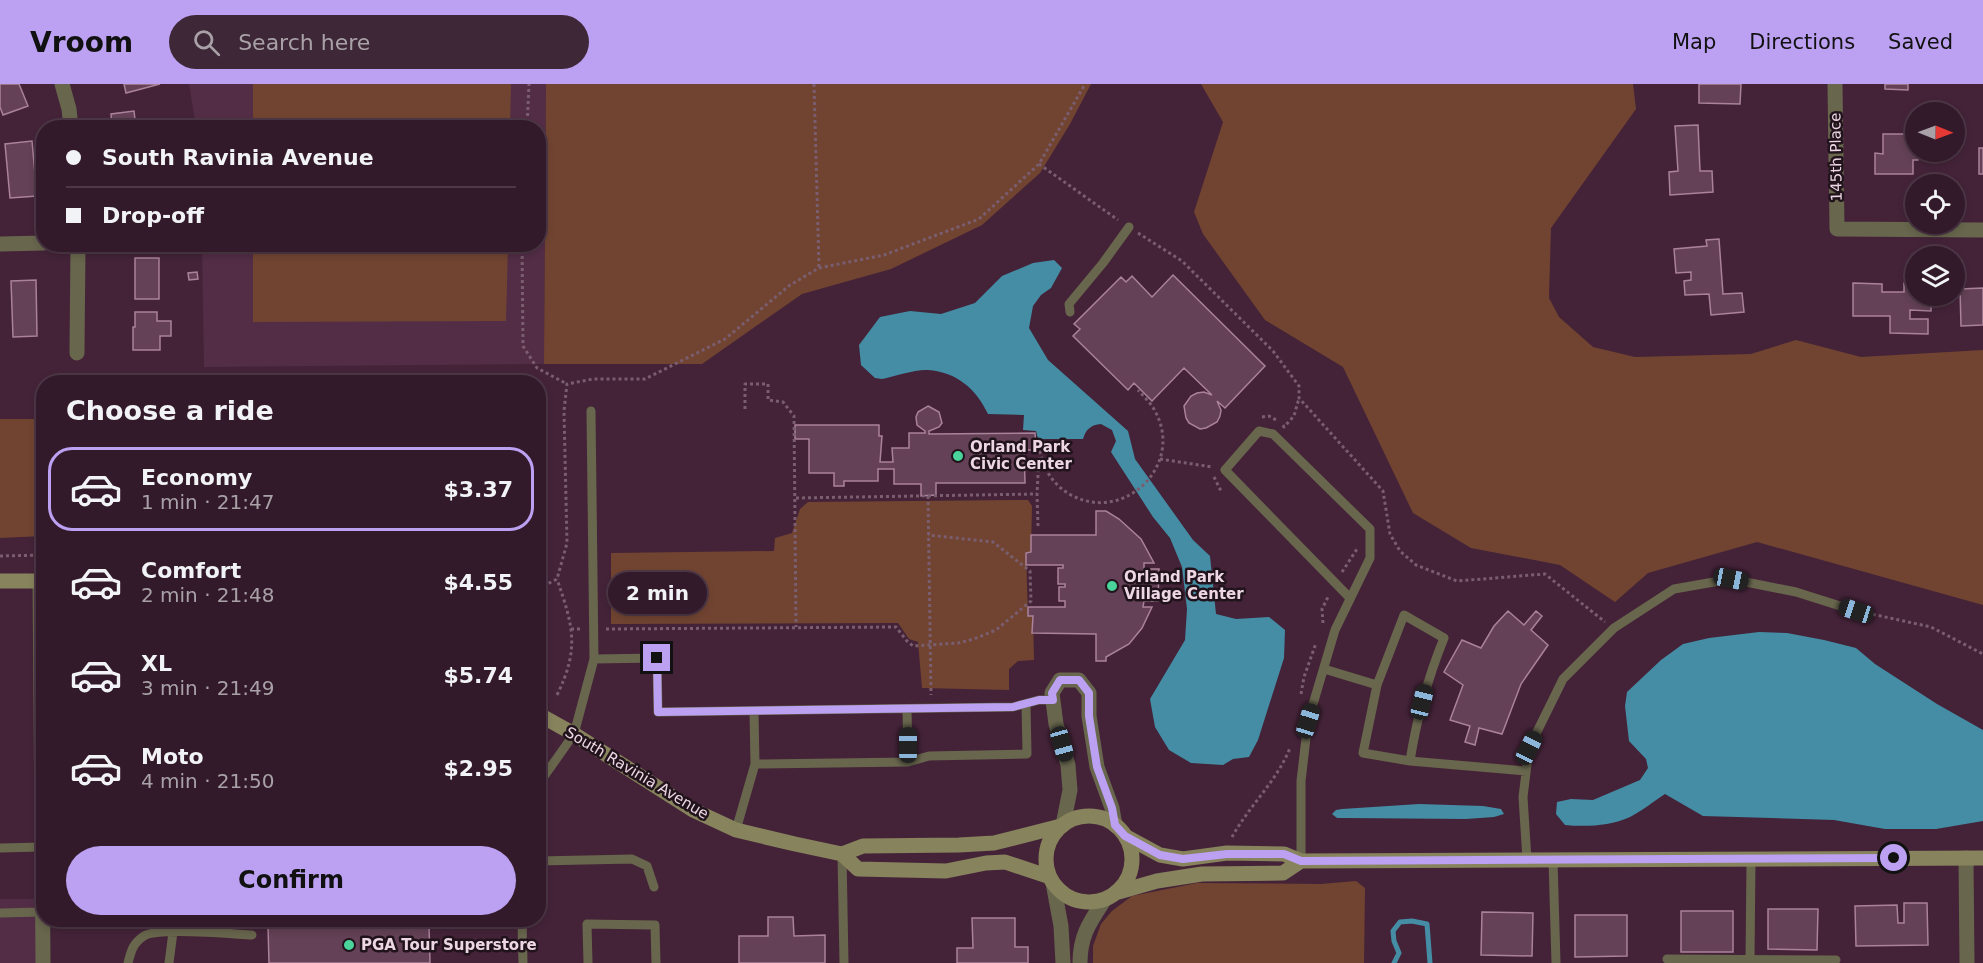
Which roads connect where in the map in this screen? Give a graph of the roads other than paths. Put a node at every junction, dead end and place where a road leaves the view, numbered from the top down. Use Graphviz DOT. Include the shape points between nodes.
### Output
graph roads {
  1 [pos="62,84"];
  2 [pos="1835,84"];
  3 [pos="70,120"];
  4 [pos="1129,227"];
  5 [pos="1983,230"];
  6 [pos="36,243"];
  7 [pos="0,244"];
  8 [pos="78,252"];
  9 [pos="1070,312"];
  10 [pos="77,353"];
  11 [pos="591,411"];
  12 [pos="0,581"];
  13 [pos="36,581"];
  14 [pos="1350,598"];
  15 [pos="1856,611"];
  16 [pos="594,659"];
  17 [pos="1324,669"];
  18 [pos="1377,685"];
  19 [pos="1053,700"];
  20 [pos="1026,704"];
  21 [pos="907,709"];
  22 [pos="754,711"];
  23 [pos="546,718"];
  24 [pos="574,734"];
  25 [pos="1410,761"];
  26 [pos="908,762"];
  27 [pos="754,764"];
  28 [pos="1526,771"];
  29 [pos="546,774"];
  30 [pos="1062,826"];
  31 [pos="736,830"];
  32 [pos="1120,831"];
  33 [pos="0,848"];
  34 [pos="36,848"];
  35 [pos="843,854"];
  36 [pos="1966,858"];
  37 [pos="1983,858"];
  38 [pos="1751,859"];
  39 [pos="1527,860"];
  40 [pos="1553,860"];
  41 [pos="546,861"];
  42 [pos="1301,861"];
  43 [pos="1052,880"];
  44 [pos="654,887"];
  45 [pos="1110,896"];
  46 [pos="36,912"];
  47 [pos="0,913"];
  48 [pos="42,927"];
  49 [pos="522,927"];
  50 [pos="173,933"];
  51 [pos="252,934"];
  52 [pos="1667,959"];
  53 [pos="1750,960"];
  54 [pos="1836,960"];
  55 [pos="43,963"];
  56 [pos="128,963"];
  57 [pos="169,963"];
  58 [pos="523,963"];
  59 [pos="588,963"];
  60 [pos="656,963"];
  61 [pos="844,963"];
  62 [pos="1063,963"];
  63 [pos="1080,963"];
  64 [pos="1557,963"];
  65 [pos="1967,963"];
  1 -- 3 [label="street"];
  2 -- 5 [label="street, 145th Place" via="1837,229"];
  4 -- 9 [label="lane" via="1069,304"];
  6 -- 7 [label="street"];
  8 -- 10 [label="street"];
  11 -- 16 [label="lane"];
  12 -- 13 [label="street"];
  14 -- 14 [label="lane" via="1370,558 1370,528 1274,434 1259,431 1225,470"];
  14 -- 17 [label="lane" via="1335,630"];
  15 -- 28 [label="lane" via="1796,592 1731,579 1674,590 1614,628 1563,679 1529,748"];
  16 -- 22 [label="lane" via="657,658 658,712"];
  16 -- 24 [label="lane"];
  17 -- 18 [label="lane"];
  17 -- 42 [label="lane" via="1308,721 1301,781"];
  18 -- 25 [label="lane" via="1363,753"];
  18 -- 25 [label="lane" via="1404,615 1444,638 1427,679"];
  19 -- 20 [label="lane"];
  19 -- 30 [label="street" via="1070,790"];
  19 -- 32 [label="street" via="1052,693 1060,680 1079,680 1089,693 1097,767"];
  20 -- 21 [label="lane"];
  20 -- 26 [label="lane" via="1027,754 929,756"];
  21 -- 22 [label="lane"];
  21 -- 26 [label="lane"];
  22 -- 27 [label="lane"];
  23 -- 24 [label="street, South Ravinia Avenue"];
  24 -- 29 [label="lane"];
  24 -- 31 [label="street, South Ravinia Avenue" via="693,810"];
  25 -- 28 [label="lane"];
  26 -- 27 [label="lane"];
  27 -- 31 [label="lane"];
  28 -- 39 [label="lane" via="1523,797"];
  30 -- 32 [label="street" via="1088,816 1102,818"];
  30 -- 35 [label="street, South Ravinia Avenue" via="994,843 863,846"];
  30 -- 43 [label="street" via="1047,849 1046,862"];
  31 -- 35 [label="street, South Ravinia Avenue"];
  32 -- 42 [label="street" via="1160,855 1183,859 1284,854"];
  32 -- 45 [label="street" via="1132,862 1123,885"];
  33 -- 34 [label="lane"];
  35 -- 43 [label="street, South Ravinia Avenue" via="858,869 946,871 1005,862"];
  35 -- 61 [label="lane"];
  36 -- 37 [label="street"];
  36 -- 38 [label="street"];
  36 -- 65 [label="street"];
  38 -- 40 [label="street"];
  38 -- 53 [label="lane"];
  39 -- 40 [label="street"];
  39 -- 42 [label="street"];
  40 -- 64 [label="lane"];
  41 -- 44 [label="lane" via="632,859 647,866"];
  42 -- 45 [label="street" via="1282,873 1202,874 1157,881"];
  43 -- 45 [label="street" via="1070,898 1093,902"];
  43 -- 62 [label="street"];
  45 -- 63 [label="street" via="1085,930"];
  46 -- 47 [label="lane"];
  48 -- 55 [label="street"];
  49 -- 58 [label="lane"];
  50 -- 51 [label="lane"];
  50 -- 56 [label="lane" via="146,934 131,947"];
  50 -- 57 [label="lane"];
  52 -- 53 [label="lane"];
  53 -- 54 [label="lane"];
  59 -- 60 [label="lane" via="587,924 656,925"];
}
